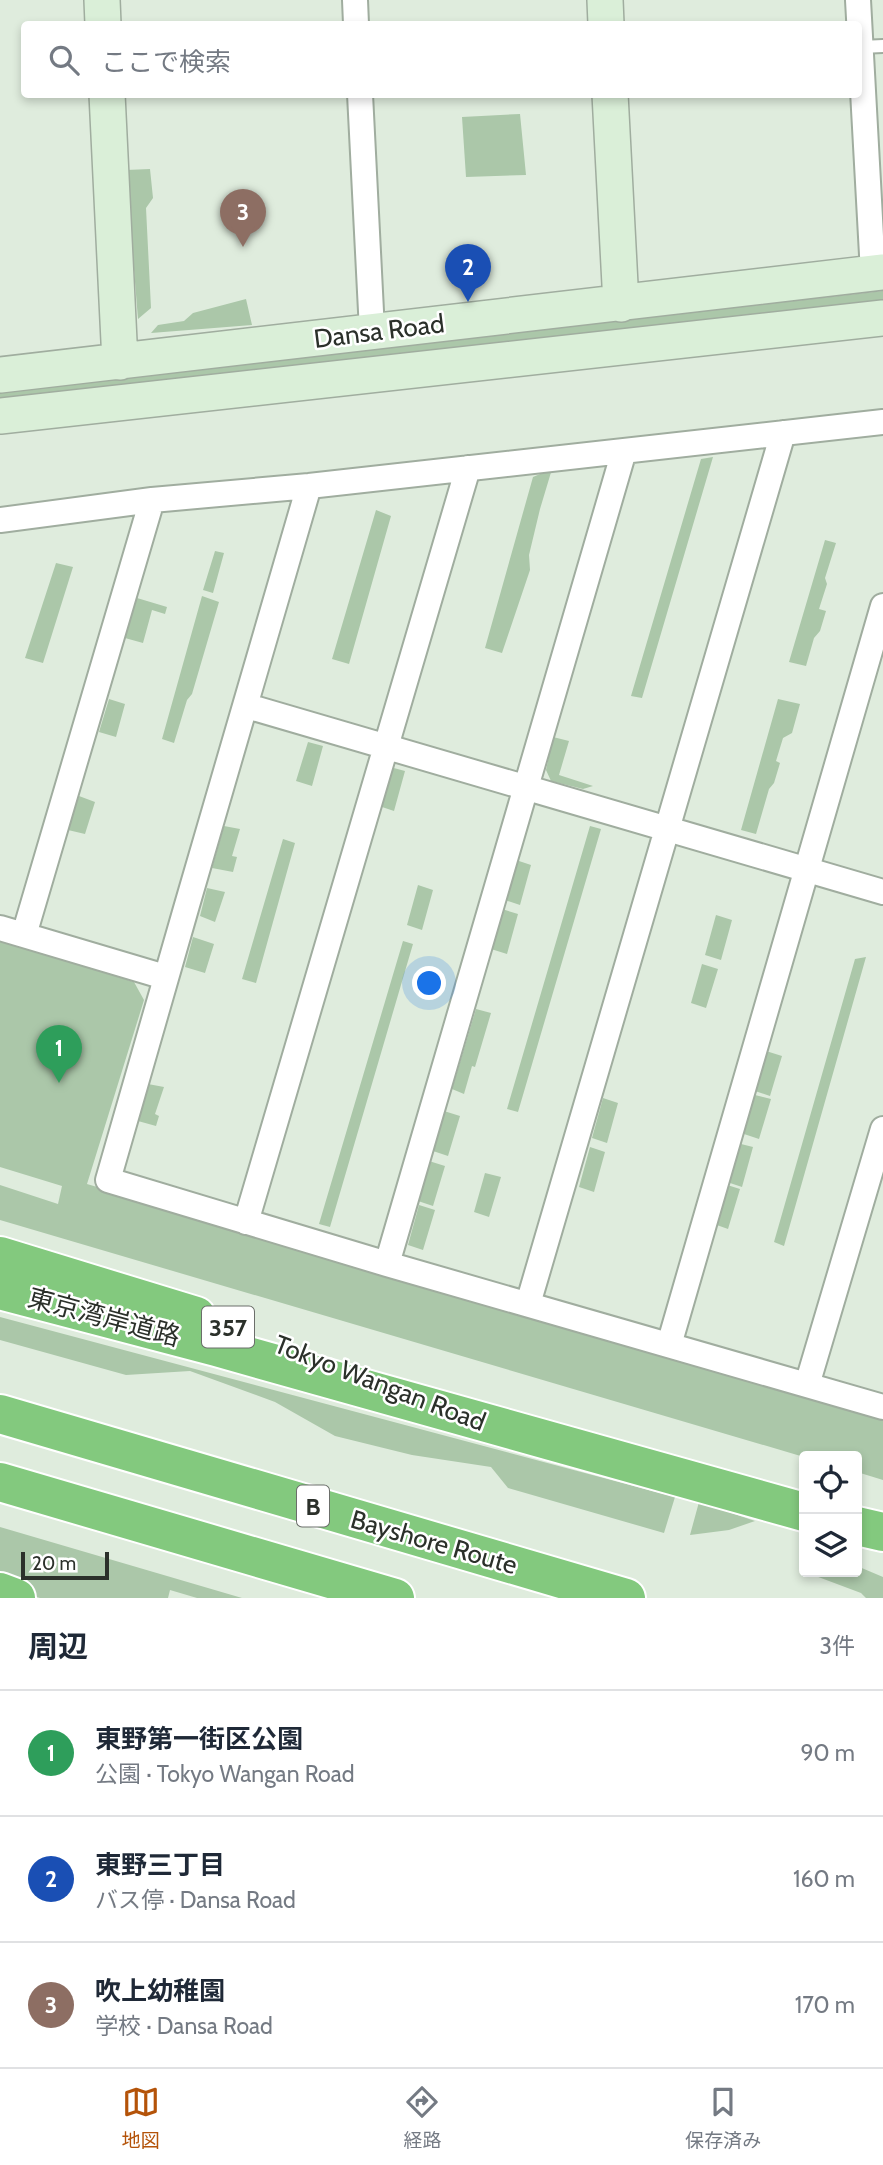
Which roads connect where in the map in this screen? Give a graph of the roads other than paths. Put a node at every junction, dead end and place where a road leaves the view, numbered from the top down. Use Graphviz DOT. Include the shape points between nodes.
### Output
graph roads {
  1 [pos="102,0"];
  2 [pos="355,0"];
  3 [pos="605,0"];
  4 [pos="858,0"];
  5 [pos="103,21"];
  6 [pos="356,21"];
  7 [pos="606,21"];
  8 [pos="872,47"];
  9 [pos="107,98"];
  10 [pos="360,98"];
  11 [pos="610,98"];
  12 [pos="878,272"];
  13 [pos="621,304"];
  14 [pos="883,318"];
  15 [pos="372,331"];
  16 [pos="120,362"];
  17 [pos="0,375"];
  18 [pos="0,416"];
  19 [pos="883,422"];
  20 [pos="783,433"];
  21 [pos="624,451"];
  22 [pos="468,468"];
  23 [pos="309,486"];
  24 [pos="152,500"];
  25 [pos="0,520"];
  26 [pos="883,606"];
  27 [pos="247,706"];
  28 [pos="384,746"];
  29 [pos="526,789"];
  30 [pos="667,829"];
  31 [pos="806,870"];
  32 [pos="883,892"];
  33 [pos="0,928"];
  34 [pos="24,935"];
  35 [pos="165,977"];
  36 [pos="883,1129"];
  37 [pos="246,1222"];
  38 [pos="0,1256"];
  39 [pos="387,1264"];
  40 [pos="0,1290"];
  41 [pos="528,1304"];
  42 [pos="669,1345"];
  43 [pos="807,1385"];
  44 [pos="883,1407"];
  45 [pos="0,1414"];
  46 [pos="450,1414"];
  47 [pos="0,1482"];
  48 [pos="799,1511"];
  49 [pos="862,1527"];
  50 [pos="883,1532"];
  51 [pos="0,1592"];
  52 [pos="16,1598"];
  53 [pos="395,1598"];
  54 [pos="626,1598"];
  1 -- 5 [label="street"];
  2 -- 6 [label="street"];
  3 -- 7 [label="street"];
  4 -- 8 [label="street"];
  8 -- 12 [label="street"];
  9 -- 16 [label="street"];
  10 -- 15 [label="street"];
  11 -- 13 [label="street"];
  12 -- 13 [label="street, Dansa Road"];
  13 -- 15 [label="street, Dansa Road"];
  14 -- 18 [label="street, Dansa Road"];
  15 -- 16 [label="street, Dansa Road"];
  16 -- 17 [label="street, Dansa Road"];
  19 -- 20 [label="street"];
  20 -- 21 [label="street"];
  20 -- 30 [label="street"];
  21 -- 22 [label="street"];
  21 -- 29 [label="street"];
  22 -- 23 [label="street"];
  22 -- 28 [label="street"];
  23 -- 24 [label="street"];
  23 -- 27 [label="street"];
  24 -- 25 [label="street"];
  24 -- 34 [label="street"];
  26 -- 31 [label="street"];
  27 -- 28 [label="street"];
  27 -- 35 [label="street"];
  28 -- 29 [label="street"];
  28 -- 37 [label="street"];
  29 -- 30 [label="street"];
  29 -- 39 [label="street"];
  30 -- 31 [label="street"];
  30 -- 41 [label="street"];
  31 -- 32 [label="street"];
  31 -- 42 [label="street"];
  33 -- 34 [label="street"];
  34 -- 35 [label="street"];
  35 -- 37 [label="street" via="107,1180"];
  36 -- 43 [label="street"];
  37 -- 39 [label="street"];
  38 -- 46 [label="highway, Tokyo Wangan Road / 357" via="304,1353"];
  39 -- 41 [label="street"];
  40 -- 46 [label="highway, 東京湾岸道路 / 357"];
  41 -- 42 [label="street"];
  42 -- 43 [label="street"];
  43 -- 44 [label="street"];
  45 -- 54 [label="highway, Bayshore Route / B"];
  46 -- 48 [label="highway, Tokyo Wangan Road / 357"];
  47 -- 53 [label="highway"];
  49 -- 50 [label="highway"];
  51 -- 52 [label="highway"];
}
